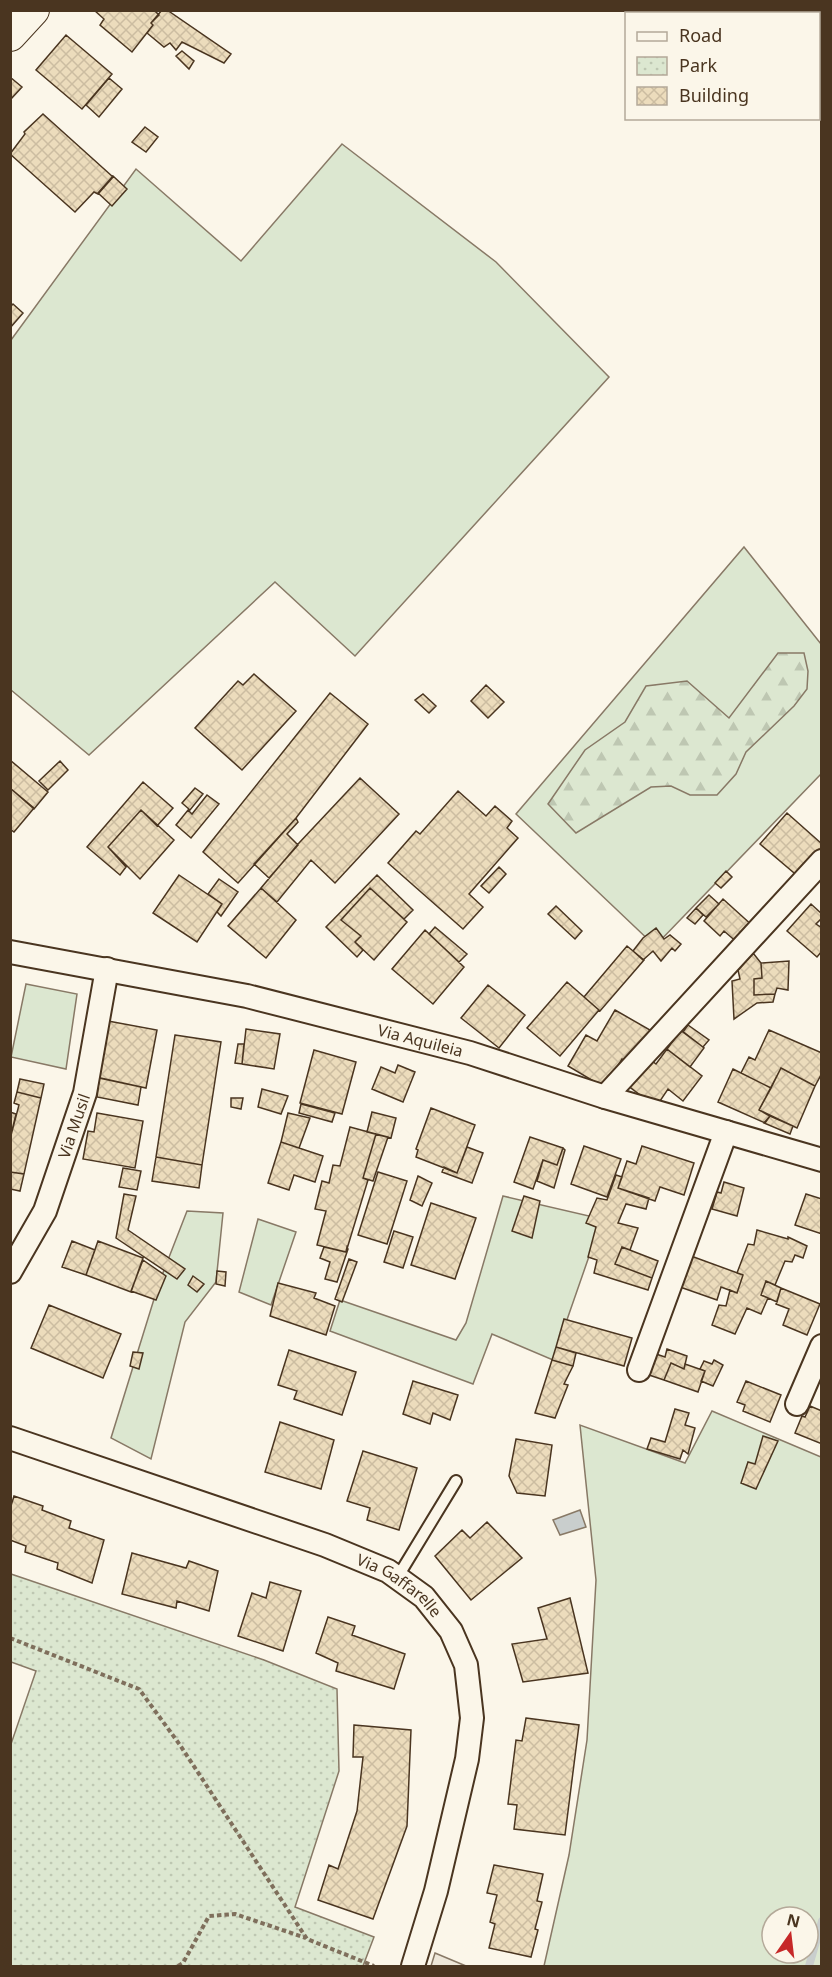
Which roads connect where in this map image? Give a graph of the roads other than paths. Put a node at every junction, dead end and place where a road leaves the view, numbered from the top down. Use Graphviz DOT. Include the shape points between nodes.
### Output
graph roads {
  1 [pos="33,10"];
  2 [pos="10,35"];
  3 [pos="822,861"];
  4 [pos="10,952"];
  5 [pos="107,969"];
  6 [pos="605,1097"];
  7 [pos="726,1132"];
  8 [pos="822,1160"];
  9 [pos="10,1272"];
  10 [pos="822,1346"];
  11 [pos="639,1370"];
  12 [pos="797,1404"];
  13 [pos="10,1438"];
  14 [pos="456,1480"];
  15 [pos="397,1578"];
  16 [pos="413,1966"];
  1 -- 2 [label="main road"];
  3 -- 6 [label="street"];
  4 -- 5 [label="street, Via Aquileia"];
  5 -- 6 [label="street, Via Aquileia" via="246,996 470,1053"];
  5 -- 9 [label="street, Via Musil" via="85,1094 45,1211"];
  6 -- 7 [label="street, Via Aquileia"];
  7 -- 8 [label="street, Via Aquileia"];
  7 -- 11 [label="street"];
  10 -- 12 [label="street"];
  13 -- 15 [label="street, Via Gaffarelle" via="325,1545"];
  14 -- 15 [label="lane"];
  15 -- 16 [label="street, Via Gaffarelle" via="424,1597 451,1630 466,1665 472,1718 436,1891"];
}
